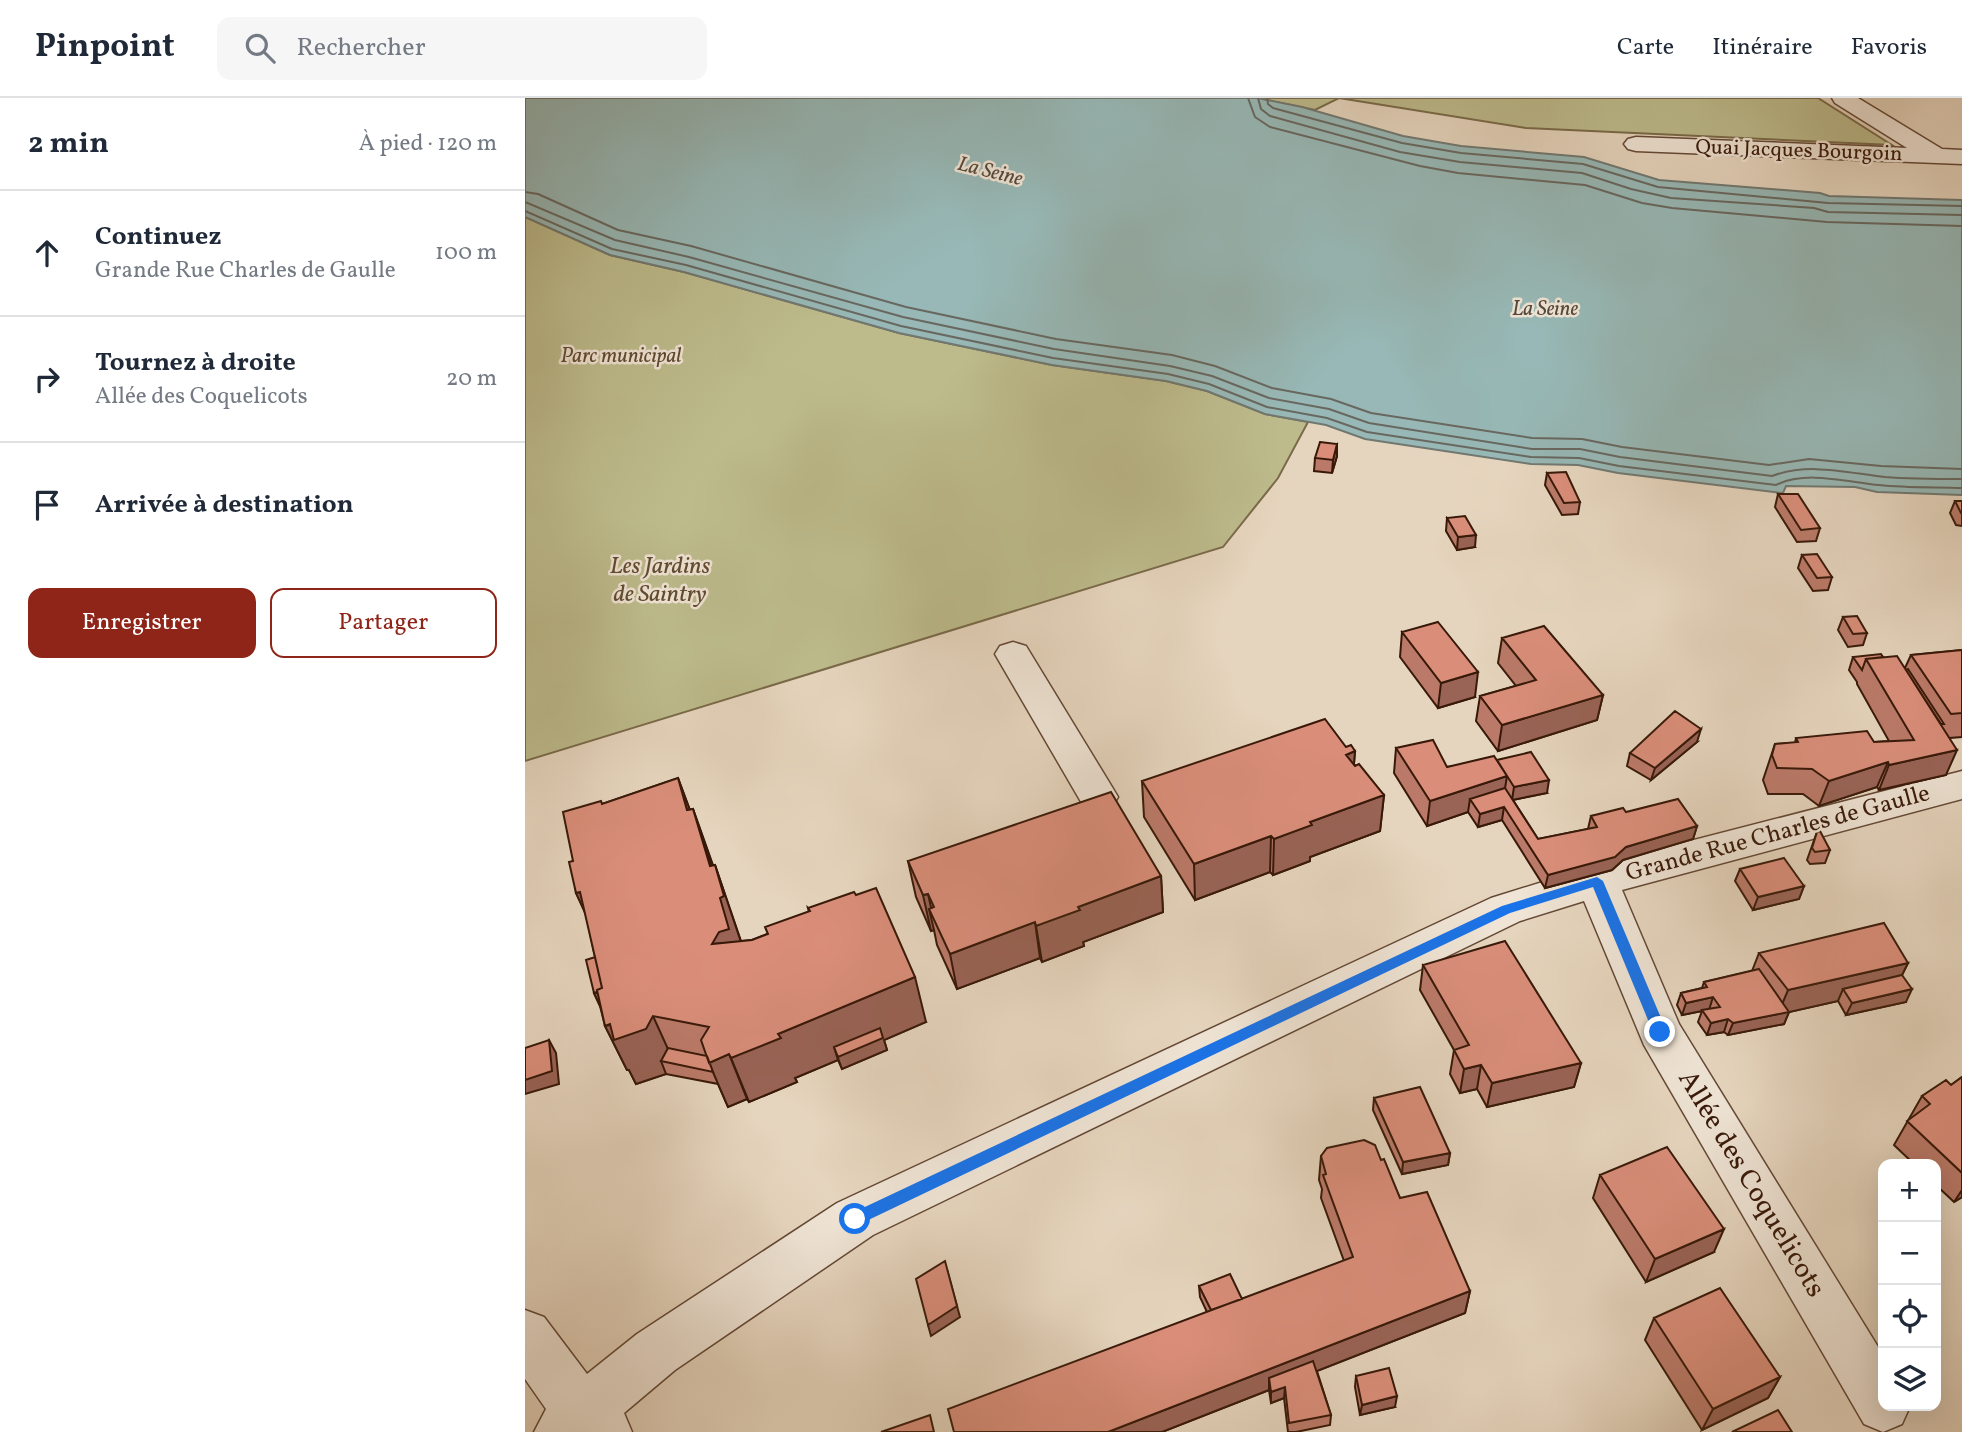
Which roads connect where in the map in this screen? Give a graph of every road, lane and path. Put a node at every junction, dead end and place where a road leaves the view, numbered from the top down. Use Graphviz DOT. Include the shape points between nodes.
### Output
graph roads {
  1 [pos="1843,98"];
  2 [pos="1636,144"];
  3 [pos="1937,156"];
  4 [pos="1962,157"];
  5 [pos="1013,654"];
  6 [pos="1962,785"];
  7 [pos="1098,797"];
  8 [pos="1597,881"];
  9 [pos="525,1335"];
  10 [pos="1878,1395"];
  11 [pos="1888,1411"];
  12 [pos="583,1425"];
  13 [pos="1900,1432"];
  1 -- 3 [label="street"];
  2 -- 3 [label="street, Quai Jacques Bourgoin"];
  3 -- 4 [label="street, Quai Jacques Bourgoin"];
  5 -- 7 [label="street"];
  6 -- 8 [label="street, Grande Rue Charles de Gaulle"];
  8 -- 10 [label="street, Allée des Coquelicots" via="1660,1032"];
  8 -- 12 [label="street, Grande Rue Charles de Gaulle" via="1506,909 855,1219 656,1352"];
  9 -- 12 [label="street"];
  11 -- 13 [label="street, Allée des Coquelicots"];
}
